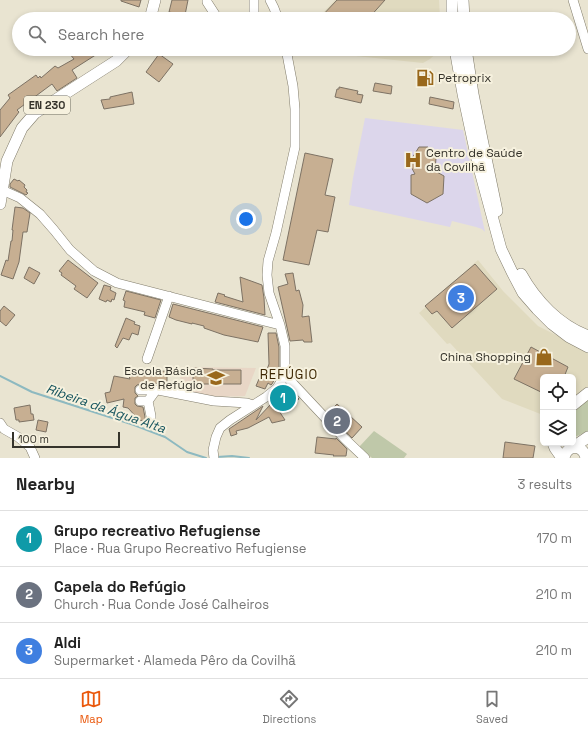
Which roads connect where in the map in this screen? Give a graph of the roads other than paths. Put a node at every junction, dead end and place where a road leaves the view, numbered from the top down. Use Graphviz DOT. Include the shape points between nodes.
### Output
graph roads {
  1 [pos="155,0"];
  2 [pos="207,0"];
  3 [pos="254,0"];
  4 [pos="270,0"];
  5 [pos="452,0"];
  6 [pos="463,0"];
  7 [pos="573,0"];
  8 [pos="152,12"];
  9 [pos="213,12"];
  10 [pos="254,12"];
  11 [pos="275,12"];
  12 [pos="452,12"];
  13 [pos="464,12"];
  14 [pos="588,49"];
  15 [pos="121,56"];
  16 [pos="287,56"];
  17 [pos="456,56"];
  18 [pos="467,56"];
  19 [pos="1,189"];
  20 [pos="0,204"];
  21 [pos="169,296"];
  22 [pos="280,325"];
  23 [pos="588,336"];
  24 [pos="588,347"];
  25 [pos="147,359"];
  26 [pos="285,375"];
  27 [pos="140,390"];
  28 [pos="156,390"];
  29 [pos="588,393"];
  30 [pos="576,403"];
  31 [pos="253,405"];
  32 [pos="151,421"];
  33 [pos="0,423"];
  34 [pos="588,437"];
  35 [pos="554,446"];
  36 [pos="566,451"];
  37 [pos="214,455"];
  38 [pos="35,458"];
  39 [pos="365,458"];
  40 [pos="587,458"];
  1 -- 8 [label="main road"];
  2 -- 9 [label="street"];
  3 -- 10 [label="street"];
  4 -- 11 [label="street"];
  5 -- 12 [label="main road"];
  6 -- 13 [label="main road"];
  7 -- 14 [label="street"];
  15 -- 19 [label="main road, EN 230" via="35,113 22,128 7,161"];
  16 -- 22 [label="street" via="296,109 296,146 268,261 267,275 268,293"];
  17 -- 24 [label="main road" via="477,162 501,249 523,293 537,309 568,337"];
  18 -- 23 [label="main road" via="486,160 507,246 526,283 537,298 563,323"];
  19 -- 20 [label="main road, EN 230"];
  19 -- 21 [label="street" via="20,198 40,214 70,250 94,271 117,283"];
  21 -- 22 [label="street"];
  21 -- 25 [label="street"];
  22 -- 26 [label="street" via="285,346"];
  26 -- 31 [label="street" via="277,388"];
  26 -- 39 [label="street"];
  27 -- 28 [label="street"];
  28 -- 31 [label="street" via="214,401"];
  28 -- 32 [label="street" via="144,401"];
  29 -- 30 [label="main road"];
  31 -- 37 [label="street" via="220,428 213,450"];
  33 -- 38 [label="street" via="4,429 30,447"];
  34 -- 36 [label="main road"];
  35 -- 36 [label="main road"];
  36 -- 40 [label="main road" via="581,449"];
}
